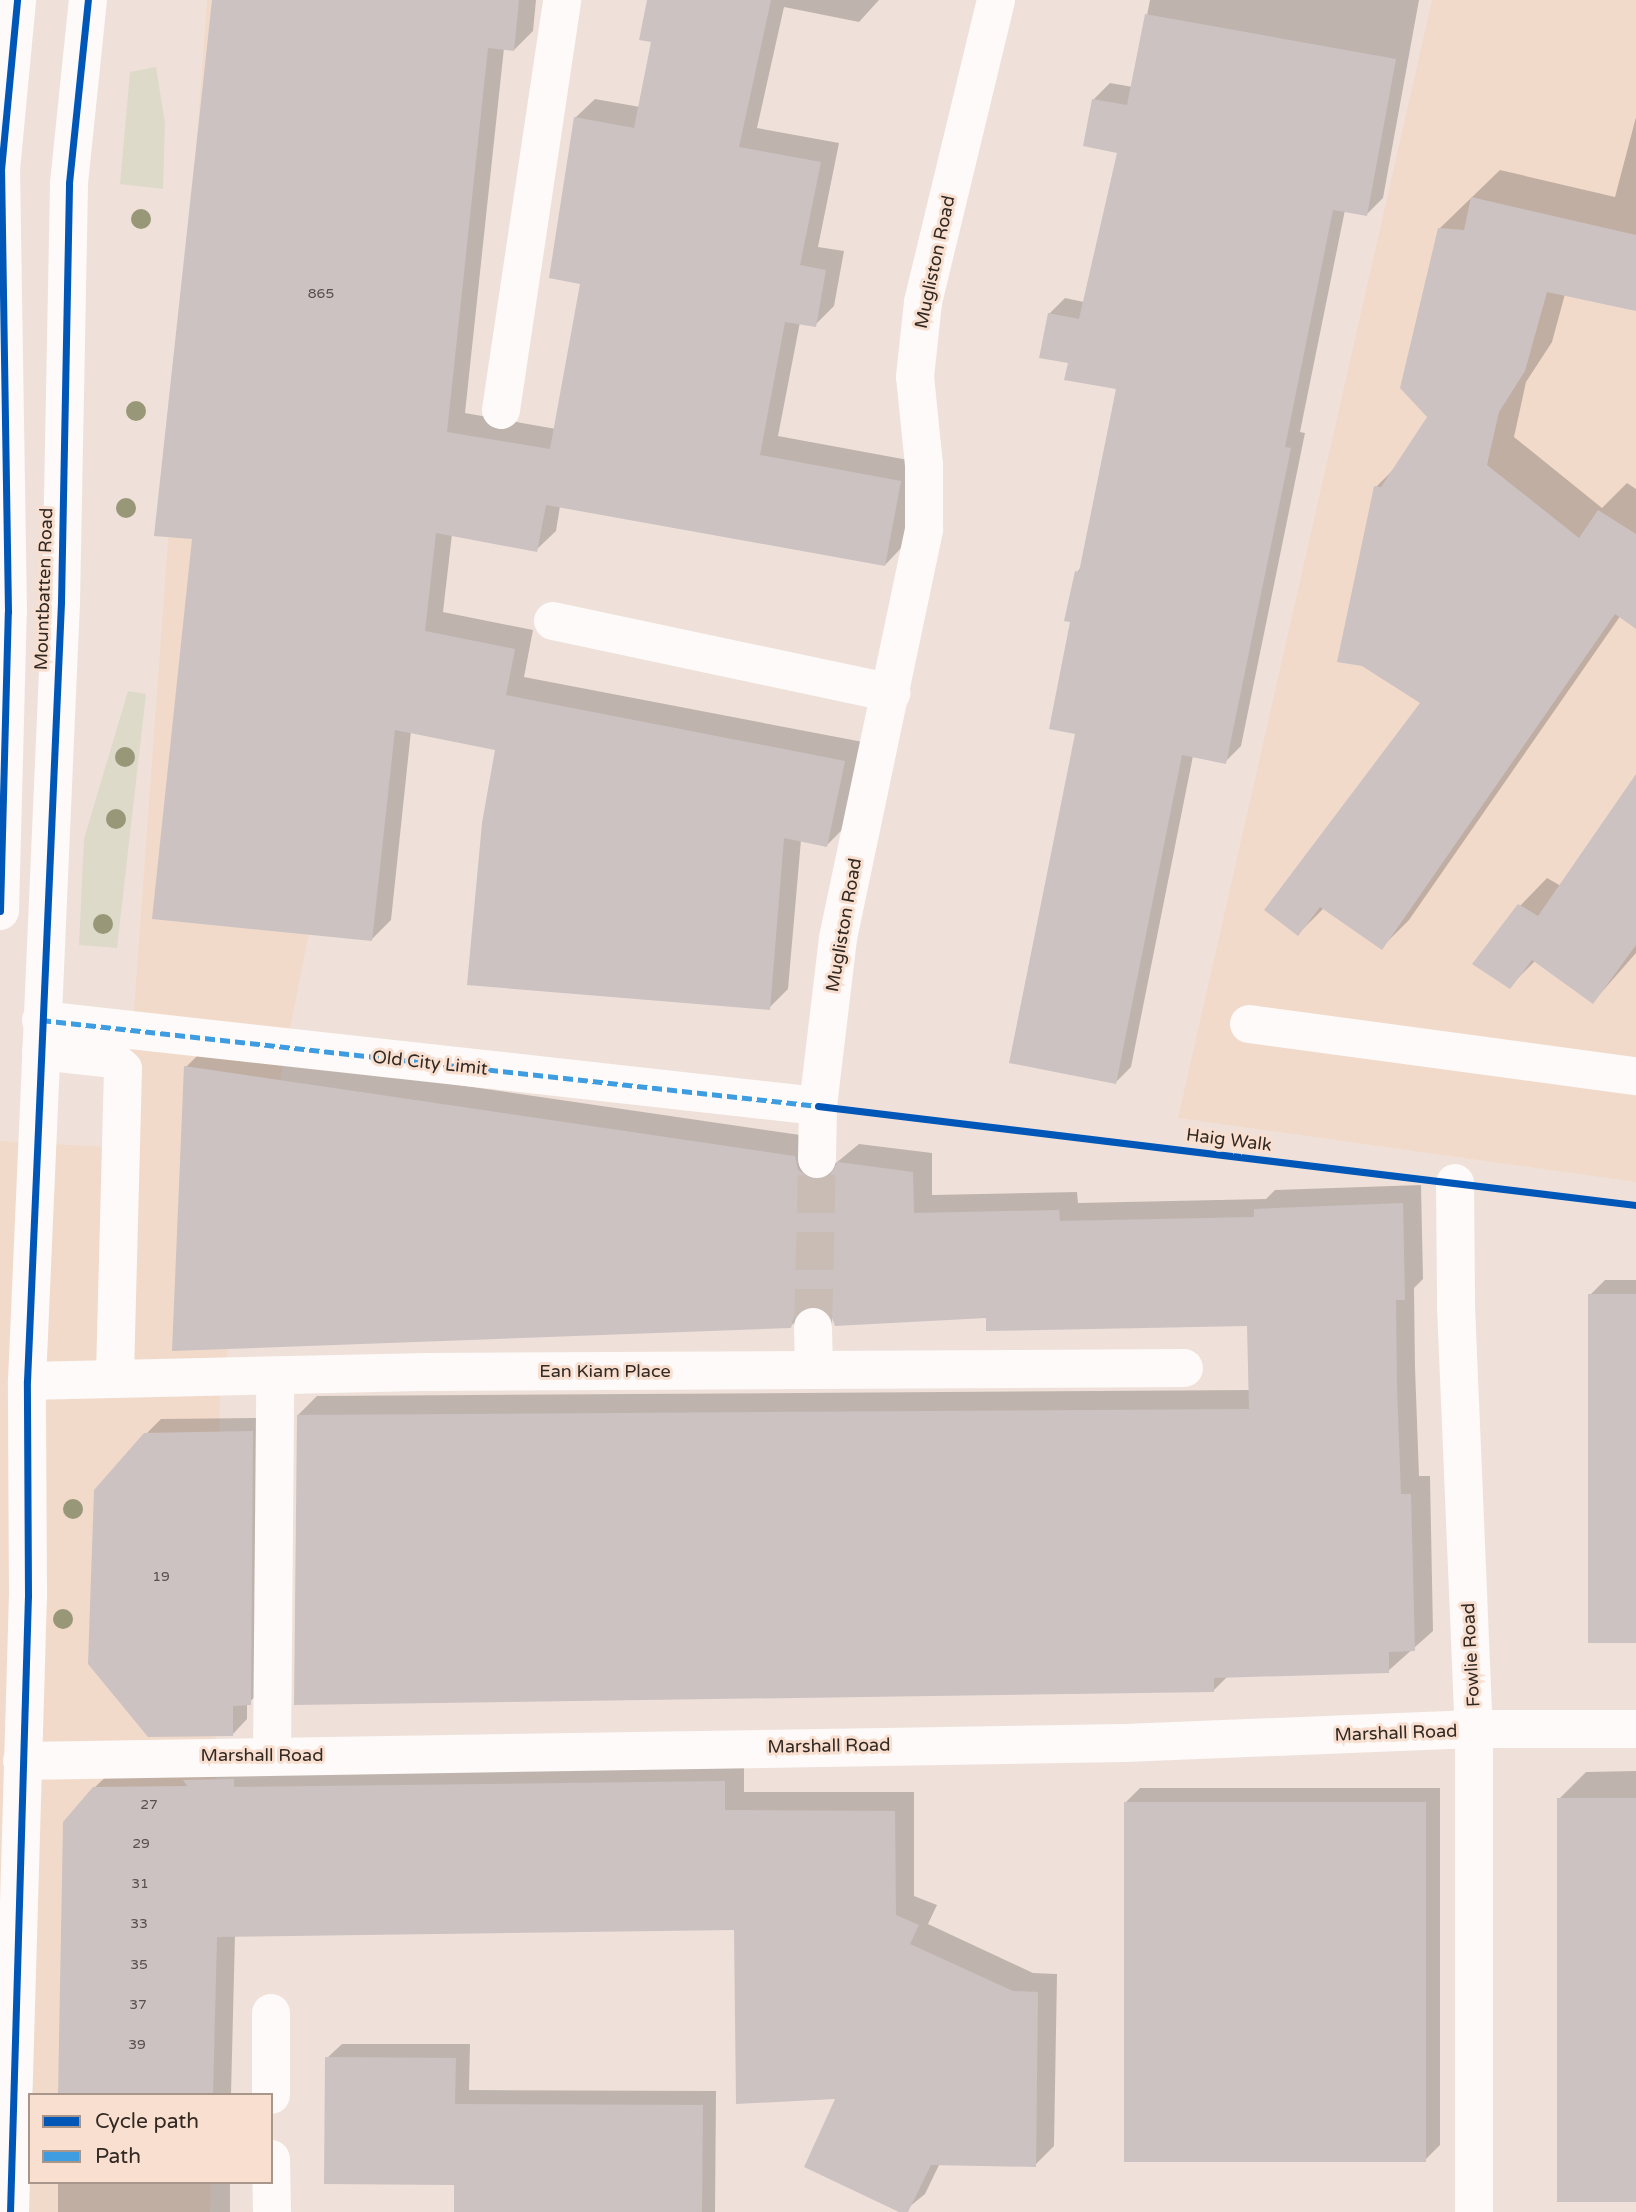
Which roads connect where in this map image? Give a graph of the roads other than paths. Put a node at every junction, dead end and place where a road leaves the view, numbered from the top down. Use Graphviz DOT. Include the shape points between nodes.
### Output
graph roads {
  1 [pos="17,0"];
  2 [pos="88,0"];
  3 [pos="562,0"];
  4 [pos="996,0"];
  5 [pos="501,410"];
  6 [pos="553,621"];
  7 [pos="891,693"];
  8 [pos="0,891"];
  9 [pos="0,911"];
  10 [pos="1249,1024"];
  11 [pos="41,1035"];
  12 [pos="1636,1076"];
  13 [pos="818,1106"];
  14 [pos="817,1159"];
  15 [pos="1455,1183"];
  16 [pos="813,1328"];
  17 [pos="1184,1368"];
  18 [pos="814,1369"];
  19 [pos="275,1376"];
  20 [pos="115,1379"];
  21 [pos="27,1381"];
  22 [pos="1474,1729"];
  23 [pos="1636,1729"];
  24 [pos="272,1756"];
  25 [pos="22,1760"];
  26 [pos="271,2013"];
  27 [pos="271,2093"];
  28 [pos="271,2184"];
  29 [pos="9,2212"];
  30 [pos="272,2212"];
  31 [pos="1474,2212"];
  1 -- 8 [label="street, Mountbatten Road" via="1,170 9,612"];
  2 -- 11 [label="street, Mountbatten Road" via="69,183 61,602"];
  3 -- 5 [label="street"];
  4 -- 7 [label="street, Mugliston Road" via="923,302 915,377 925,465 924,528"];
  6 -- 7 [label="street"];
  7 -- 13 [label="street, Mugliston Road" via="838,937"];
  8 -- 9 [label="street, Mountbatten Road"];
  10 -- 12 [label="street"];
  11 -- 13 [label="street, Old City Limit"];
  11 -- 20 [label="street" via="112,1059 123,1069"];
  11 -- 21 [label="street, Mountbatten Road"];
  13 -- 14 [label="street, Mugliston Road"];
  15 -- 22 [label="street, Fowlie Road" via="1455,1306"];
  16 -- 18 [label="street"];
  17 -- 18 [label="street, Ean Kiam Place"];
  18 -- 19 [label="street, Ean Kiam Place"];
  19 -- 20 [label="street, Ean Kiam Place"];
  19 -- 24 [label="street"];
  20 -- 21 [label="street, Ean Kiam Place"];
  21 -- 25 [label="street, Mountbatten Road" via="28,1596"];
  22 -- 23 [label="street, Marshall Road"];
  22 -- 24 [label="street, Marshall Road" via="1125,1743"];
  22 -- 31 [label="street, Fowlie Road"];
  24 -- 25 [label="street, Marshall Road"];
  25 -- 29 [label="street, Mountbatten Road"];
  26 -- 27 [label="street"];
  28 -- 30 [label="street"];
}
